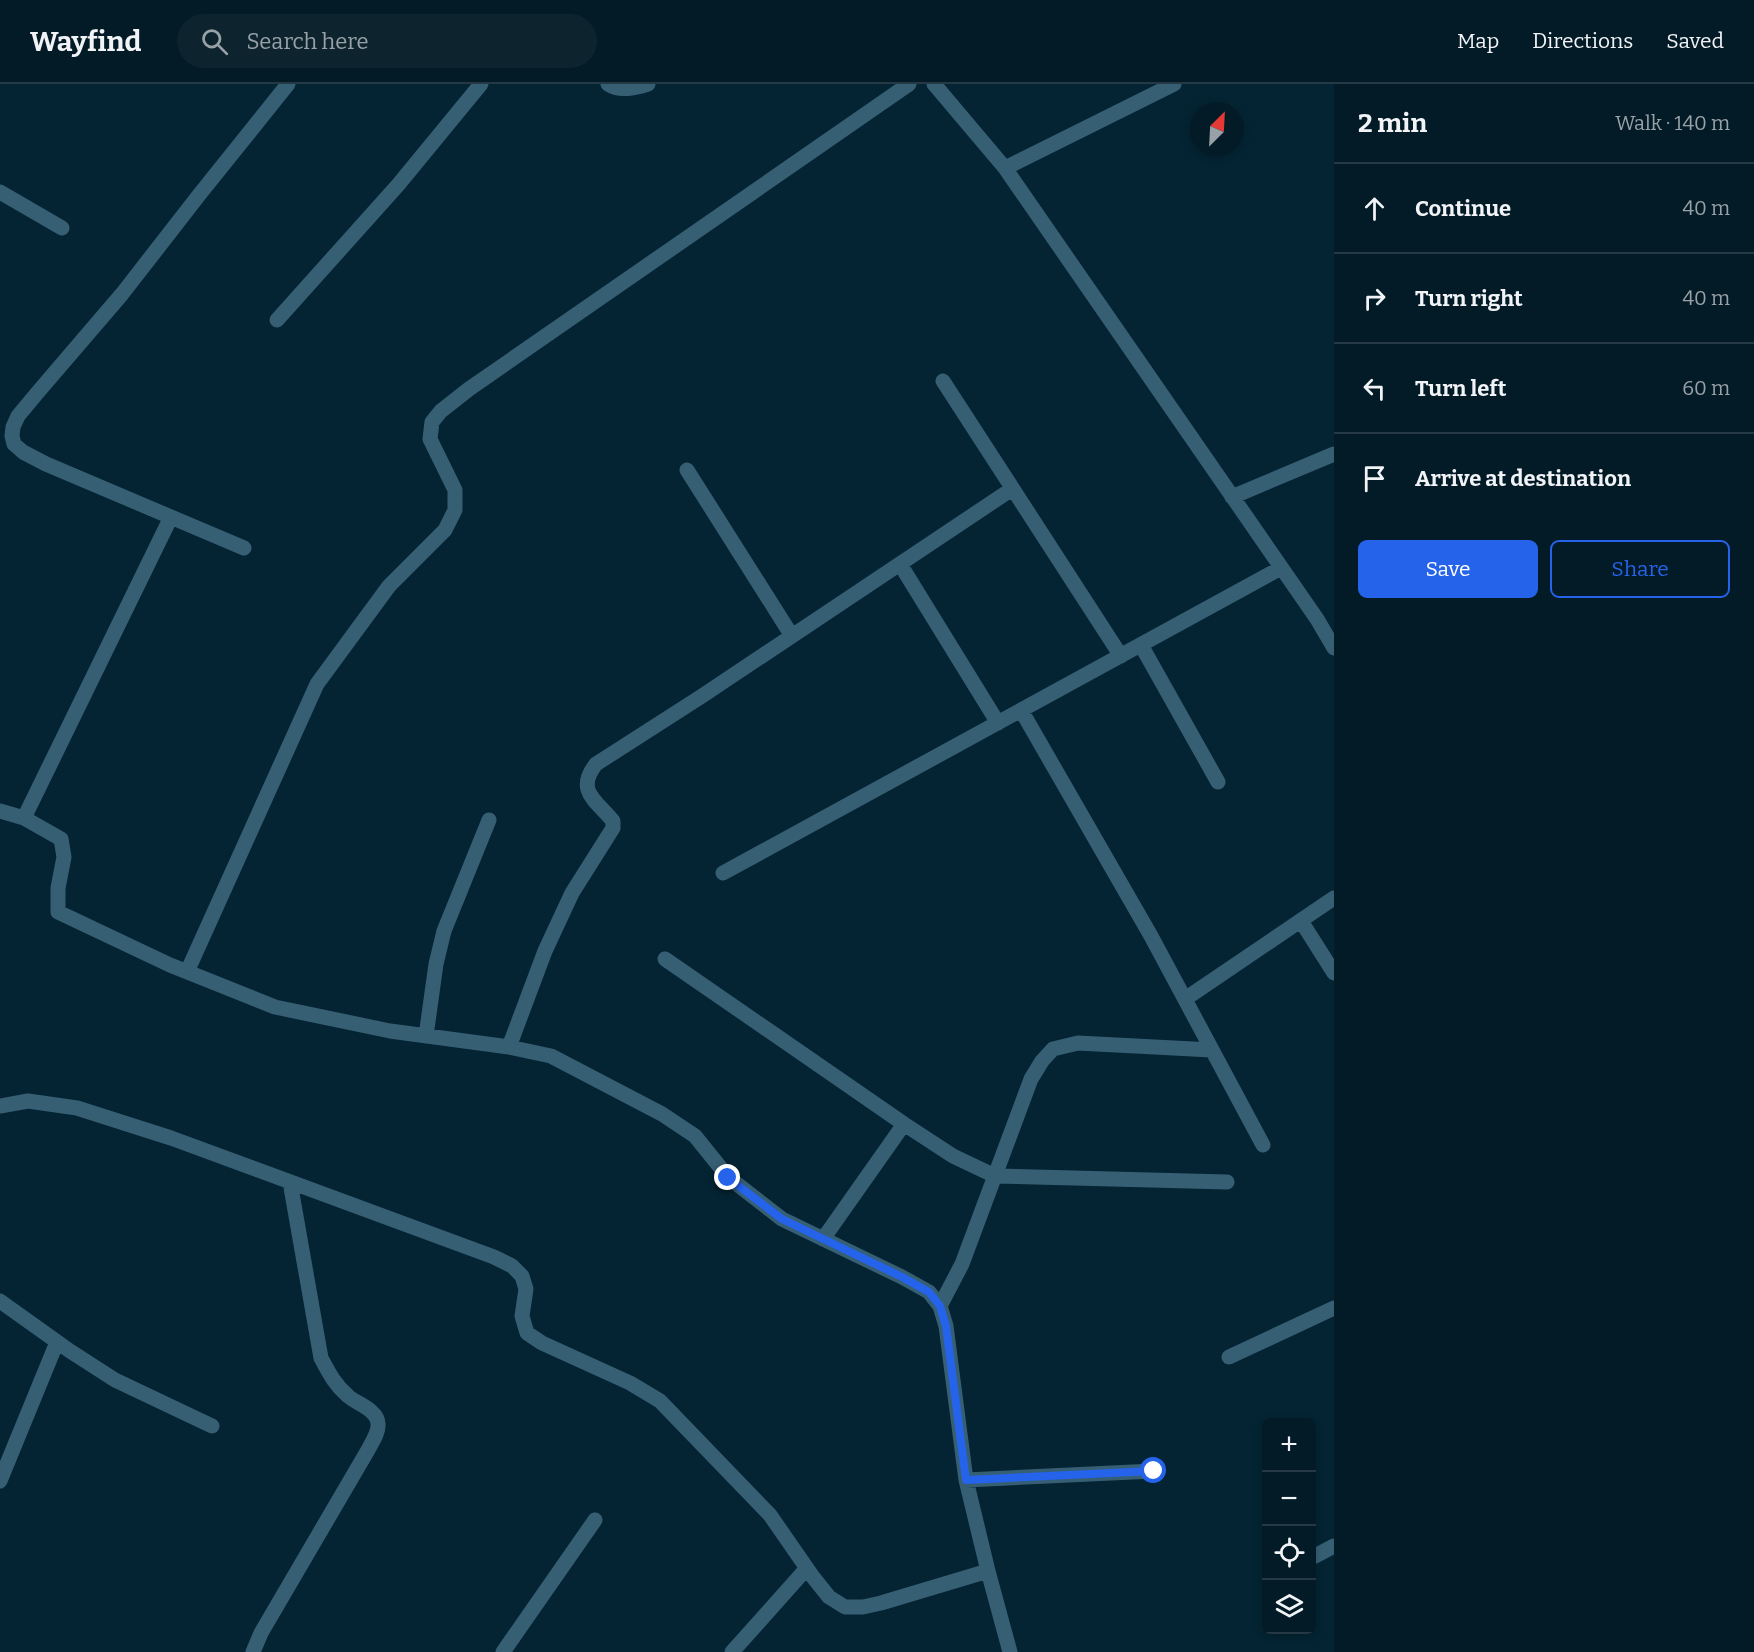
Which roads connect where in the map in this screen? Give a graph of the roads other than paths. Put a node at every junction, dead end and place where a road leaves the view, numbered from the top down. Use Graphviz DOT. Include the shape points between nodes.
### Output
graph roads {
  1 [pos="288,84"];
  2 [pos="481,84"];
  3 [pos="608,84"];
  4 [pos="648,84"];
  5 [pos="909,84"];
  6 [pos="934,84"];
  7 [pos="1174,84"];
  8 [pos="1005,168"];
  9 [pos="0,192"];
  10 [pos="62,228"];
  11 [pos="277,320"];
  12 [pos="943,381"];
  13 [pos="1334,454"];
  14 [pos="687,470"];
  15 [pos="1012,489"];
  16 [pos="1232,497"];
  17 [pos="171,517"];
  18 [pos="244,548"];
  19 [pos="900,564"];
  20 [pos="1281,568"];
  21 [pos="792,636"];
  22 [pos="1141,645"];
  23 [pos="1334,648"];
  24 [pos="1121,656"];
  25 [pos="1021,710"];
  26 [pos="998,723"];
  27 [pos="1218,782"];
  28 [pos="0,811"];
  29 [pos="24,818"];
  30 [pos="489,820"];
  31 [pos="723,873"];
  32 [pos="1334,898"];
  33 [pos="1301,921"];
  34 [pos="665,959"];
  35 [pos="187,972"];
  36 [pos="1334,973"];
  37 [pos="1185,999"];
  38 [pos="426,1036"];
  39 [pos="509,1047"];
  40 [pos="1212,1050"];
  41 [pos="0,1106"];
  42 [pos="904,1124"];
  43 [pos="1263,1145"];
  44 [pos="995,1176"];
  45 [pos="290,1182"];
  46 [pos="1227,1182"];
  47 [pos="823,1239"];
  48 [pos="0,1301"];
  49 [pos="940,1306"];
  50 [pos="1334,1308"];
  51 [pos="57,1342"];
  52 [pos="1228,1357"];
  53 [pos="212,1426"];
  54 [pos="1154,1471"];
  55 [pos="966,1480"];
  56 [pos="0,1481"];
  57 [pos="596,1521"];
  58 [pos="1334,1546"];
  59 [pos="1316,1555"];
  60 [pos="807,1568"];
  61 [pos="988,1570"];
  62 [pos="253,1652"];
  63 [pos="503,1652"];
  64 [pos="732,1652"];
  65 [pos="1010,1652"];
  1 -- 17 [label="street" via="13,426 14,444 23,452"];
  2 -- 11 [label="street" via="398,185"];
  3 -- 4 [label="street" via="628,89"];
  5 -- 35 [label="street" via="469,388 432,422 430,439 455,490 455,510 445,530 389,586 317,684"];
  6 -- 8 [label="street"];
  7 -- 8 [label="street"];
  8 -- 16 [label="street"];
  9 -- 10 [label="street"];
  12 -- 15 [label="street"];
  13 -- 16 [label="street"];
  14 -- 21 [label="street"];
  15 -- 19 [label="street"];
  15 -- 24 [label="street"];
  16 -- 20 [label="street"];
  17 -- 18 [label="street"];
  17 -- 29 [label="street"];
  19 -- 21 [label="street"];
  19 -- 26 [label="street"];
  20 -- 22 [label="street"];
  20 -- 23 [label="street"];
  21 -- 39 [label="street" via="605,757 589,773 588,792 613,821 613,828 568,903 545,951"];
  22 -- 24 [label="street"];
  22 -- 27 [label="street"];
  24 -- 25 [label="street"];
  25 -- 26 [label="street"];
  25 -- 37 [label="street"];
  26 -- 31 [label="street"];
  28 -- 29 [label="street"];
  29 -- 35 [label="street" via="61,839 64,856 58,912"];
  30 -- 38 [label="street" via="444,931"];
  32 -- 33 [label="street"];
  33 -- 36 [label="street"];
  33 -- 37 [label="street"];
  34 -- 42 [label="street"];
  35 -- 38 [label="street" via="275,1007"];
  37 -- 40 [label="street"];
  38 -- 39 [label="street"];
  39 -- 47 [label="street" via="551,1056 662,1114 695,1136 728,1178 782,1219"];
  40 -- 43 [label="street"];
  40 -- 44 [label="street" via="1078,1043 1053,1049 1031,1079"];
  41 -- 45 [label="street" via="28,1101 77,1108"];
  42 -- 44 [label="street" via="953,1156"];
  42 -- 47 [label="street"];
  44 -- 46 [label="street"];
  44 -- 49 [label="street" via="962,1264"];
  45 -- 60 [label="street" via="512,1266 522,1276 526,1289 522,1316 527,1333 660,1401 770,1515"];
  45 -- 62 [label="street" via="321,1358 332,1381 371,1411 379,1423 368,1450"];
  47 -- 49 [label="street" via="929,1292"];
  48 -- 51 [label="street"];
  49 -- 55 [label="street"];
  50 -- 52 [label="street"];
  51 -- 53 [label="street" via="115,1380"];
  51 -- 56 [label="street"];
  54 -- 55 [label="street"];
  55 -- 61 [label="street"];
  57 -- 63 [label="street"];
  58 -- 59 [label="street"];
  60 -- 61 [label="street" via="829,1597 845,1607 863,1607"];
  60 -- 64 [label="street"];
  61 -- 65 [label="street"];
}
